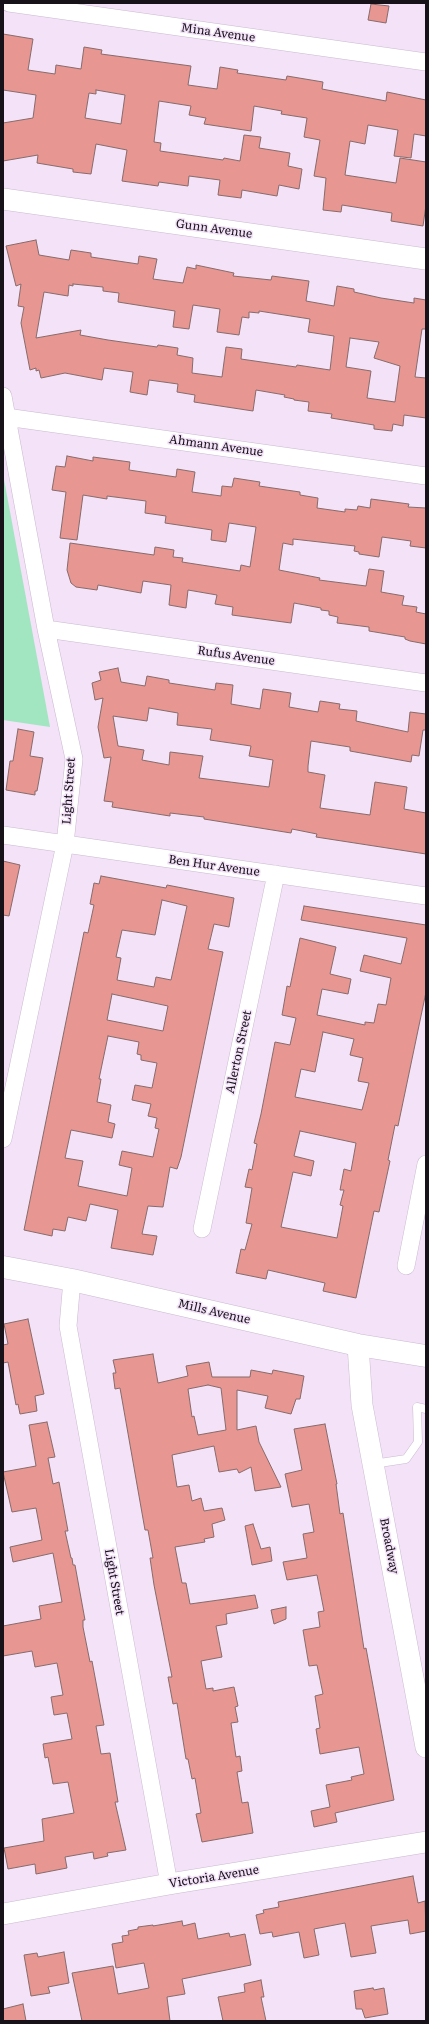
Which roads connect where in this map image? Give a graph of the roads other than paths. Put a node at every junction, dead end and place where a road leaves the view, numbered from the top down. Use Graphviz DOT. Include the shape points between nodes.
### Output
graph roads {
  1 [pos="9,3"];
  2 [pos="78,8"];
  3 [pos="426,62"];
  4 [pos="3,199"];
  5 [pos="426,259"];
  6 [pos="3,396"];
  7 [pos="6,417"];
  8 [pos="426,476"];
  9 [pos="46,629"];
  10 [pos="426,683"];
  11 [pos="3,835"];
  12 [pos="65,844"];
  13 [pos="276,874"];
  14 [pos="426,896"];
  15 [pos="3,1139"];
  16 [pos="426,1164"];
  17 [pos="202,1229"];
  18 [pos="406,1266"];
  19 [pos="3,1267"];
  20 [pos="72,1280"];
  21 [pos="358,1345"];
  22 [pos="426,1356"];
  23 [pos="426,1409"];
  24 [pos="373,1464"];
  25 [pos="426,1747"];
  26 [pos="426,1842"];
  27 [pos="169,1884"];
  28 [pos="3,1914"];
  1 -- 2 [label="street, Mina Avenue"];
  2 -- 3 [label="street, Mina Avenue"];
  4 -- 5 [label="street, Gunn Avenue"];
  6 -- 7 [label="street, Light Street"];
  7 -- 8 [label="street, Ahmann Avenue"];
  7 -- 9 [label="street, Light Street"];
  9 -- 10 [label="street, Rufus Avenue"];
  9 -- 12 [label="street, Light Street" via="74,759"];
  11 -- 12 [label="street, Ben Hur Avenue"];
  12 -- 13 [label="street, Ben Hur Avenue"];
  12 -- 15 [label="street, Light Street"];
  13 -- 14 [label="street, Ben Hur Avenue"];
  13 -- 17 [label="street, Allerton Street"];
  16 -- 18 [label="street"];
  19 -- 20 [label="main road, Mills Avenue"];
  20 -- 21 [label="main road, Mills Avenue"];
  20 -- 27 [label="street, Light Street" via="68,1326"];
  21 -- 22 [label="main road, Mills Avenue"];
  21 -- 24 [label="street, Broadway" via="362,1405"];
  23 -- 24 [label="lane" via="418,1407 418,1442 406,1459"];
  24 -- 25 [label="street, Broadway"];
  26 -- 27 [label="street, Victoria Avenue"];
  27 -- 28 [label="street, Victoria Avenue"];
}
